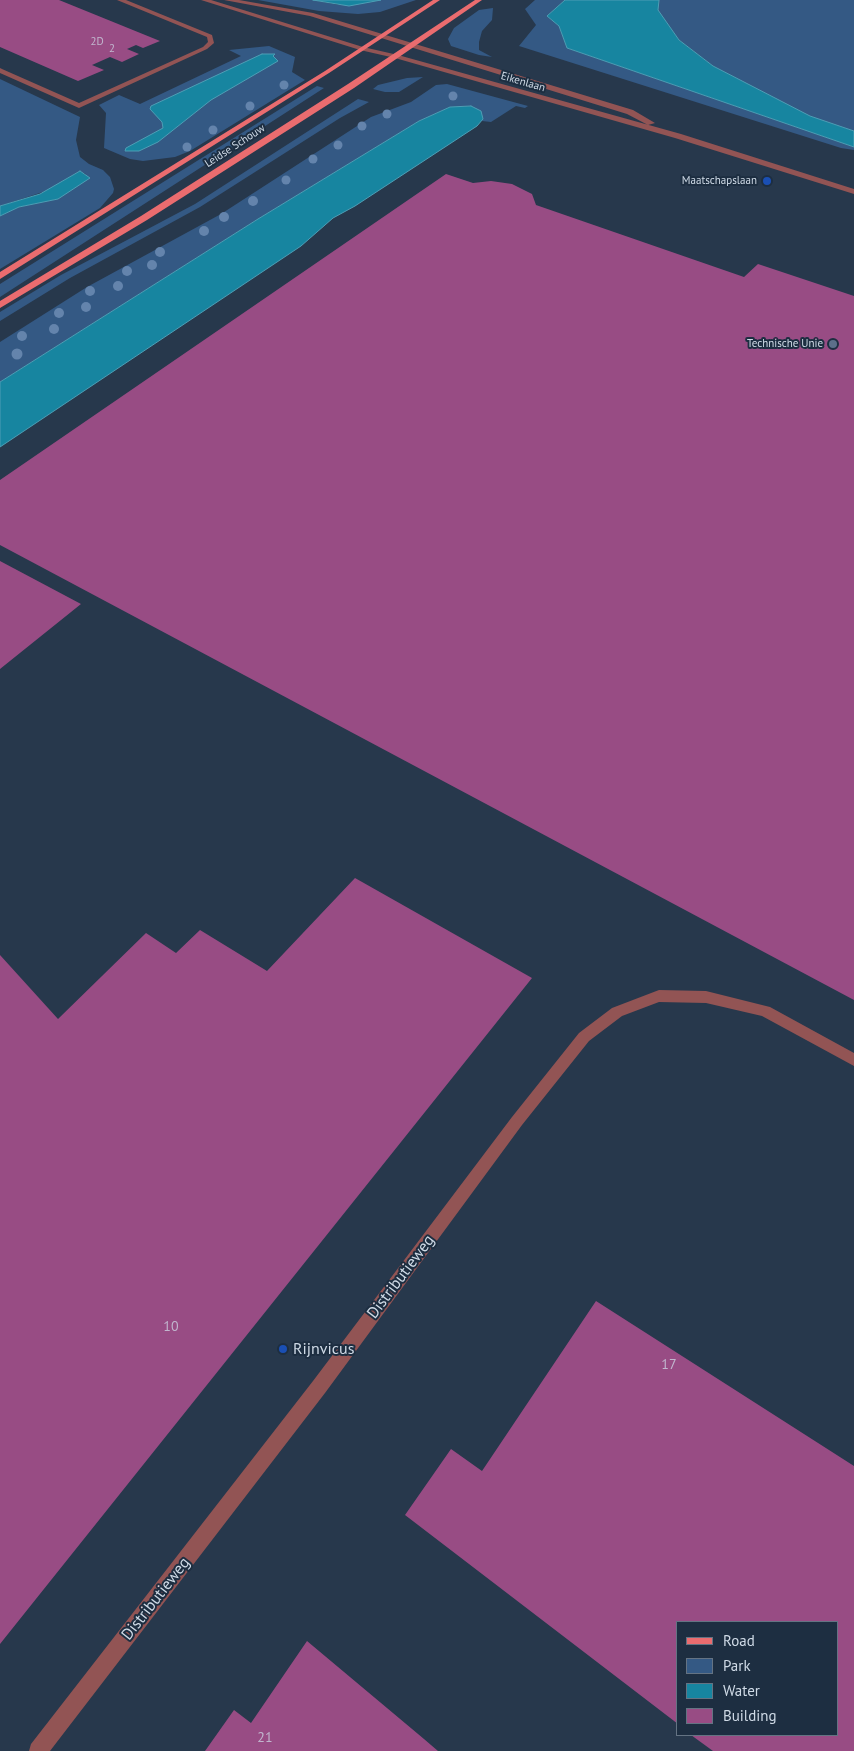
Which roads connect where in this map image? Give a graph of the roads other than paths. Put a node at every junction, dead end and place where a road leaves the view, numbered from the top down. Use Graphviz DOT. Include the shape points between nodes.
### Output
graph roads {
  1 [pos="120,0"];
  2 [pos="204,0"];
  3 [pos="227,0"];
  4 [pos="437,0"];
  5 [pos="479,0"];
  6 [pos="383,36"];
  7 [pos="413,45"];
  8 [pos="362,49"];
  9 [pos="396,56"];
  10 [pos="0,70"];
  11 [pos="678,136"];
  12 [pos="854,192"];
  13 [pos="0,276"];
  14 [pos="0,305"];
  15 [pos="854,1060"];
  16 [pos="38,1751"];
  1 -- 10 [label="street" via="210,36 211,43 79,106"];
  2 -- 8 [label="street"];
  3 -- 6 [label="street" via="311,14"];
  4 -- 6 [label="main road, Leidse Schouw"];
  5 -- 7 [label="main road, Leidse Schouw"];
  6 -- 7 [label="street, Eikenlaan"];
  6 -- 8 [label="main road, Leidse Schouw"];
  7 -- 9 [label="main road, Leidse Schouw"];
  7 -- 11 [label="street, Eikenlaan" via="630,112"];
  8 -- 9 [label="street, Eikenlaan"];
  8 -- 13 [label="main road, Leidse Schouw"];
  9 -- 11 [label="street, Eikenlaan"];
  9 -- 14 [label="main road, Leidse Schouw" via="144,218"];
  11 -- 12 [label="street, Eikenlaan"];
  15 -- 16 [label="street, Distributieweg" via="765,1011 706,997 659,996 617,1012 584,1037"];
}
